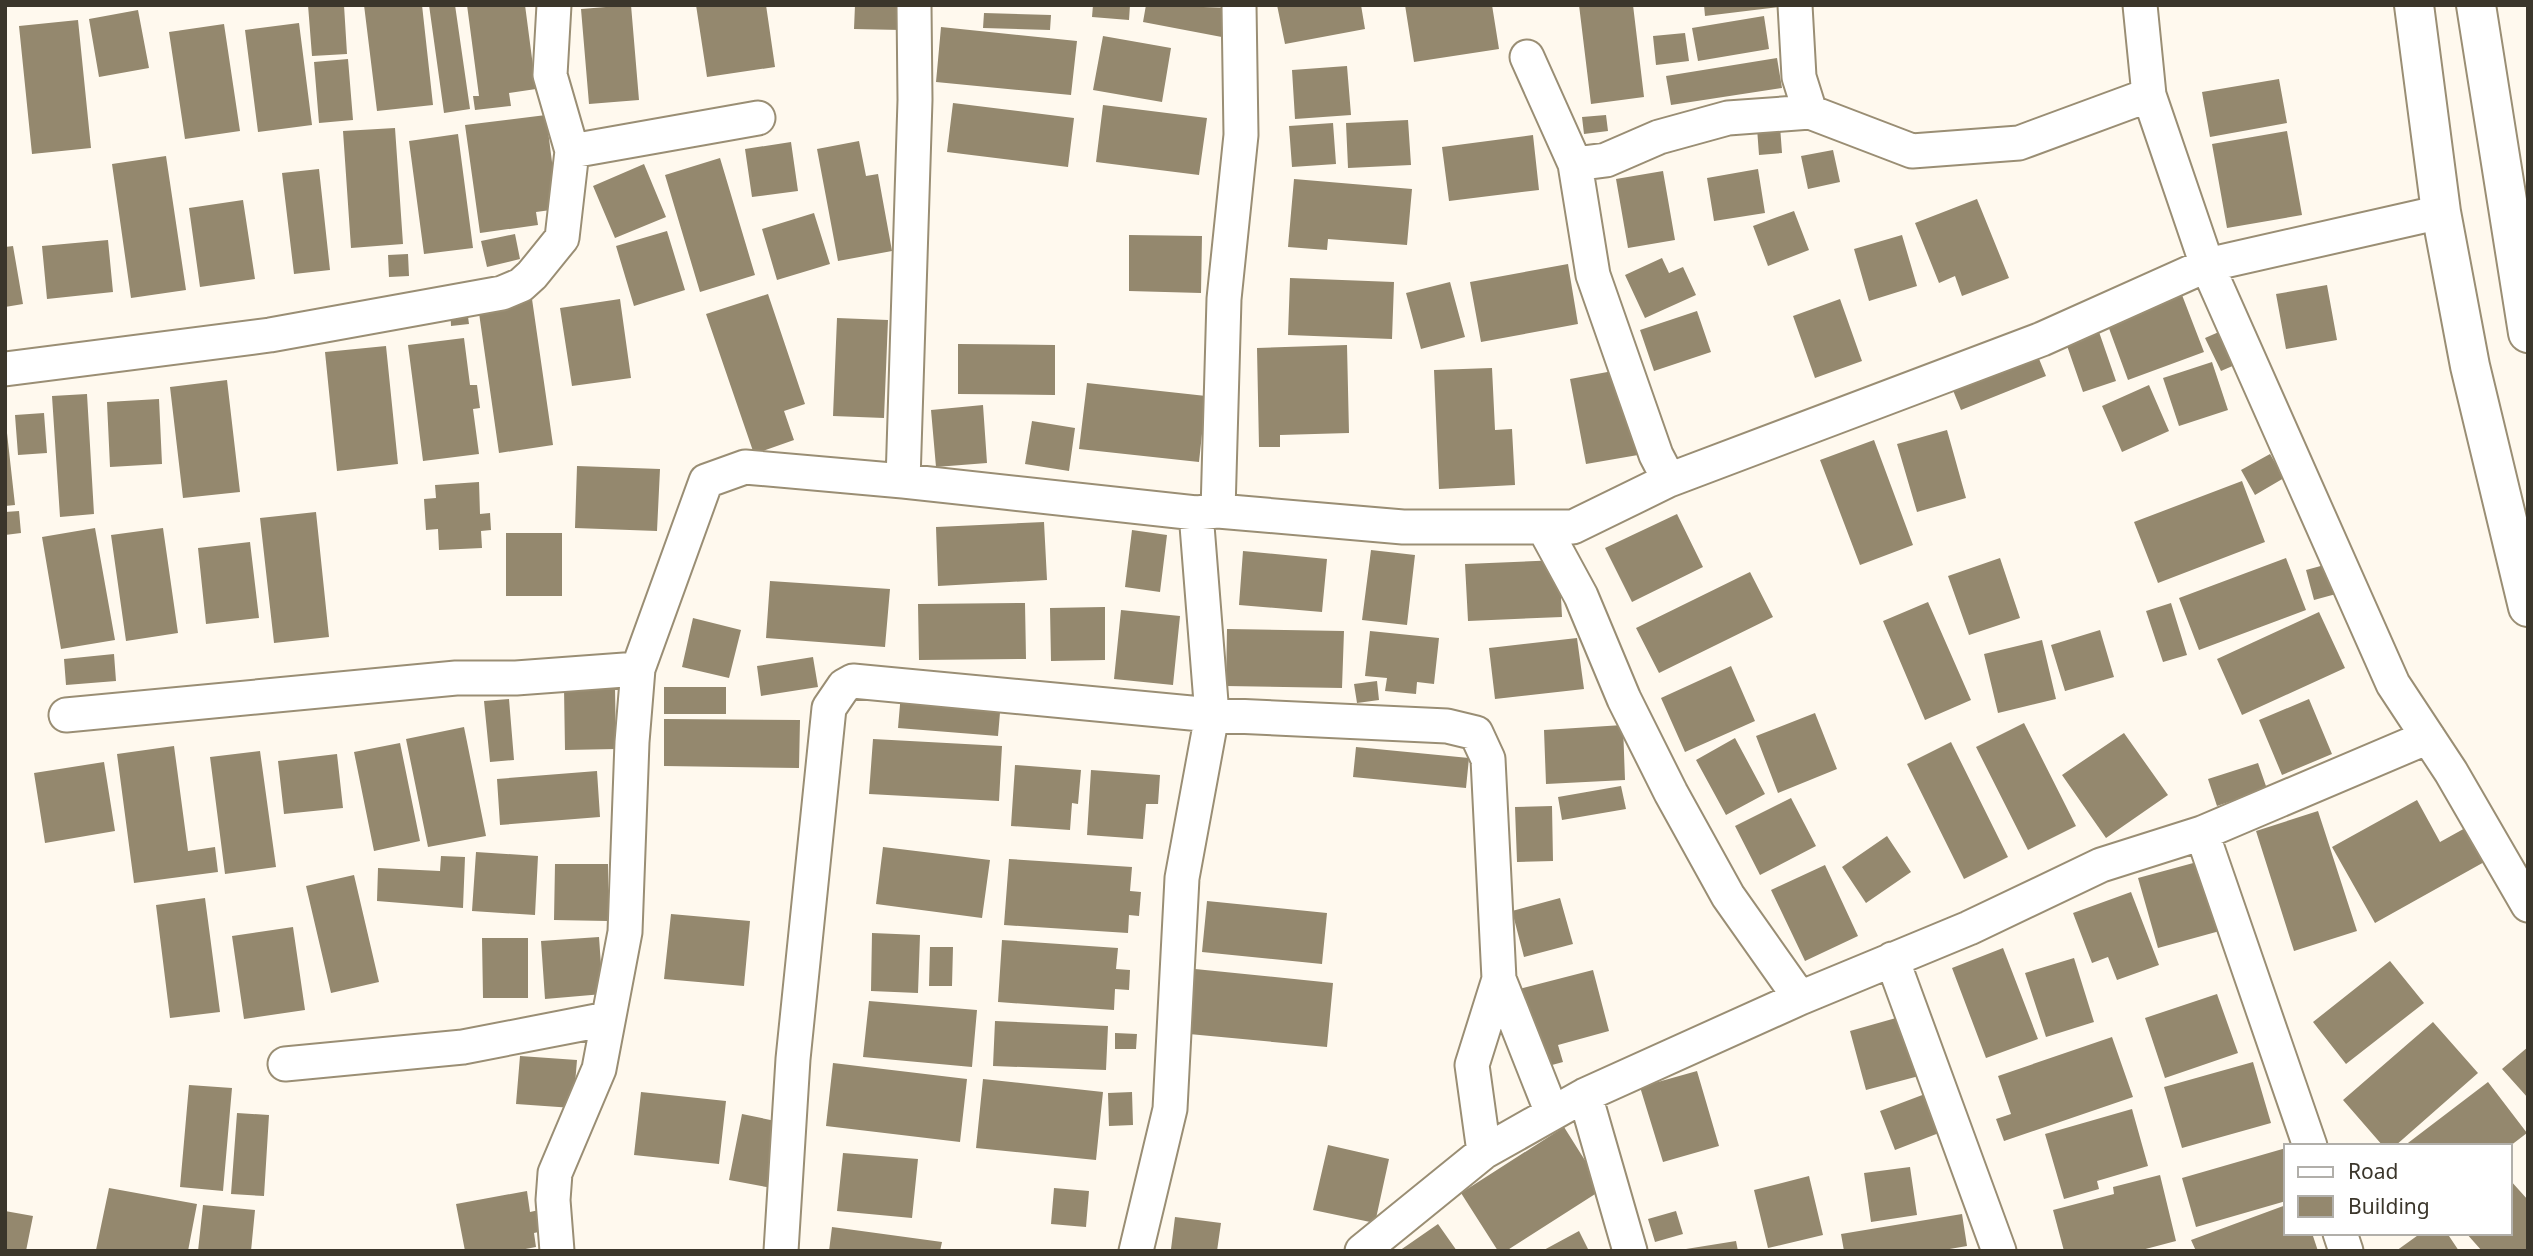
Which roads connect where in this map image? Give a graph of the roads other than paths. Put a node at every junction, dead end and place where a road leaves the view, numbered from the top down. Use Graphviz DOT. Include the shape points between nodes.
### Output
graph roads {
  1 [pos="554,5"];
  2 [pos="914,5"];
  3 [pos="1239,5"];
  4 [pos="1795,5"];
  5 [pos="2140,5"];
  6 [pos="2414,5"];
  7 [pos="2476,5"];
  8 [pos="1527,57"];
  9 [pos="2149,95"];
  10 [pos="1810,112"];
  11 [pos="758,118"];
  12 [pos="572,151"];
  13 [pos="1575,164"];
  14 [pos="2441,212"];
  15 [pos="2207,265"];
  16 [pos="2528,332"];
  17 [pos="5,369"];
  18 [pos="1669,480"];
  19 [pos="903,481"];
  20 [pos="1207,512"];
  21 [pos="1544,528"];
  22 [pos="2528,607"];
  23 [pos="638,669"];
  24 [pos="66,715"];
  25 [pos="1212,715"];
  26 [pos="2428,737"];
  27 [pos="2202,833"];
  28 [pos="2528,905"];
  29 [pos="1892,959"];
  30 [pos="1499,979"];
  31 [pos="1800,998"];
  32 [pos="607,1019"];
  33 [pos="285,1064"];
  34 [pos="1585,1095"];
  35 [pos="1552,1114"];
  36 [pos="2309,1144"];
  37 [pos="1484,1152"];
  38 [pos="557,1251"];
  39 [pos="781,1251"];
  40 [pos="1136,1251"];
  41 [pos="1362,1251"];
  42 [pos="1630,1251"];
  43 [pos="1999,1251"];
  1 -- 12 [label="street" via="550,75"];
  2 -- 19 [label="street"];
  3 -- 20 [label="street" via="1241,135"];
  4 -- 10 [label="street" via="1799,77"];
  5 -- 9 [label="street"];
  6 -- 14 [label="main road"];
  7 -- 16 [label="main road"];
  8 -- 13 [label="street"];
  9 -- 10 [label="street" via="2019,143 1912,151"];
  9 -- 15 [label="street"];
  10 -- 13 [label="street" via="1728,118 1659,137 1606,160"];
  11 -- 12 [label="street"];
  12 -- 17 [label="street" via="562,238 532,275 502,293 270,335"];
  13 -- 18 [label="street" via="1593,275"];
  14 -- 15 [label="street"];
  14 -- 22 [label="main road" via="2470,366"];
  15 -- 18 [label="street" via="2042,339"];
  15 -- 26 [label="street" via="2388,673"];
  18 -- 21 [label="street" via="1573,527"];
  19 -- 20 [label="street"];
  19 -- 23 [label="street" via="745,467 706,481"];
  20 -- 21 [label="street" via="1403,527"];
  20 -- 25 [label="street"];
  21 -- 31 [label="street" via="1581,596 1624,699 1671,793 1728,896"];
  23 -- 24 [label="street" via="456,678"];
  23 -- 32 [label="street" via="625,932"];
  25 -- 30 [label="street" via="1447,726 1476,733 1488,759"];
  25 -- 39 [label="street" via="879,682 853,681 844,686 829,708 793,1059"];
  25 -- 40 [label="street" via="1182,878 1170,1109"];
  26 -- 27 [label="street"];
  26 -- 28 [label="street"];
  27 -- 29 [label="street" via="2101,865"];
  27 -- 36 [label="street"];
  29 -- 31 [label="street"];
  29 -- 43 [label="street"];
  30 -- 35 [label="street"];
  30 -- 37 [label="street" via="1472,1065"];
  31 -- 34 [label="street"];
  32 -- 33 [label="street" via="463,1047"];
  32 -- 38 [label="street" via="599,1069 555,1173"];
  34 -- 35 [label="street"];
  34 -- 42 [label="street"];
  35 -- 37 [label="street"];
  37 -- 41 [label="street"];
}
